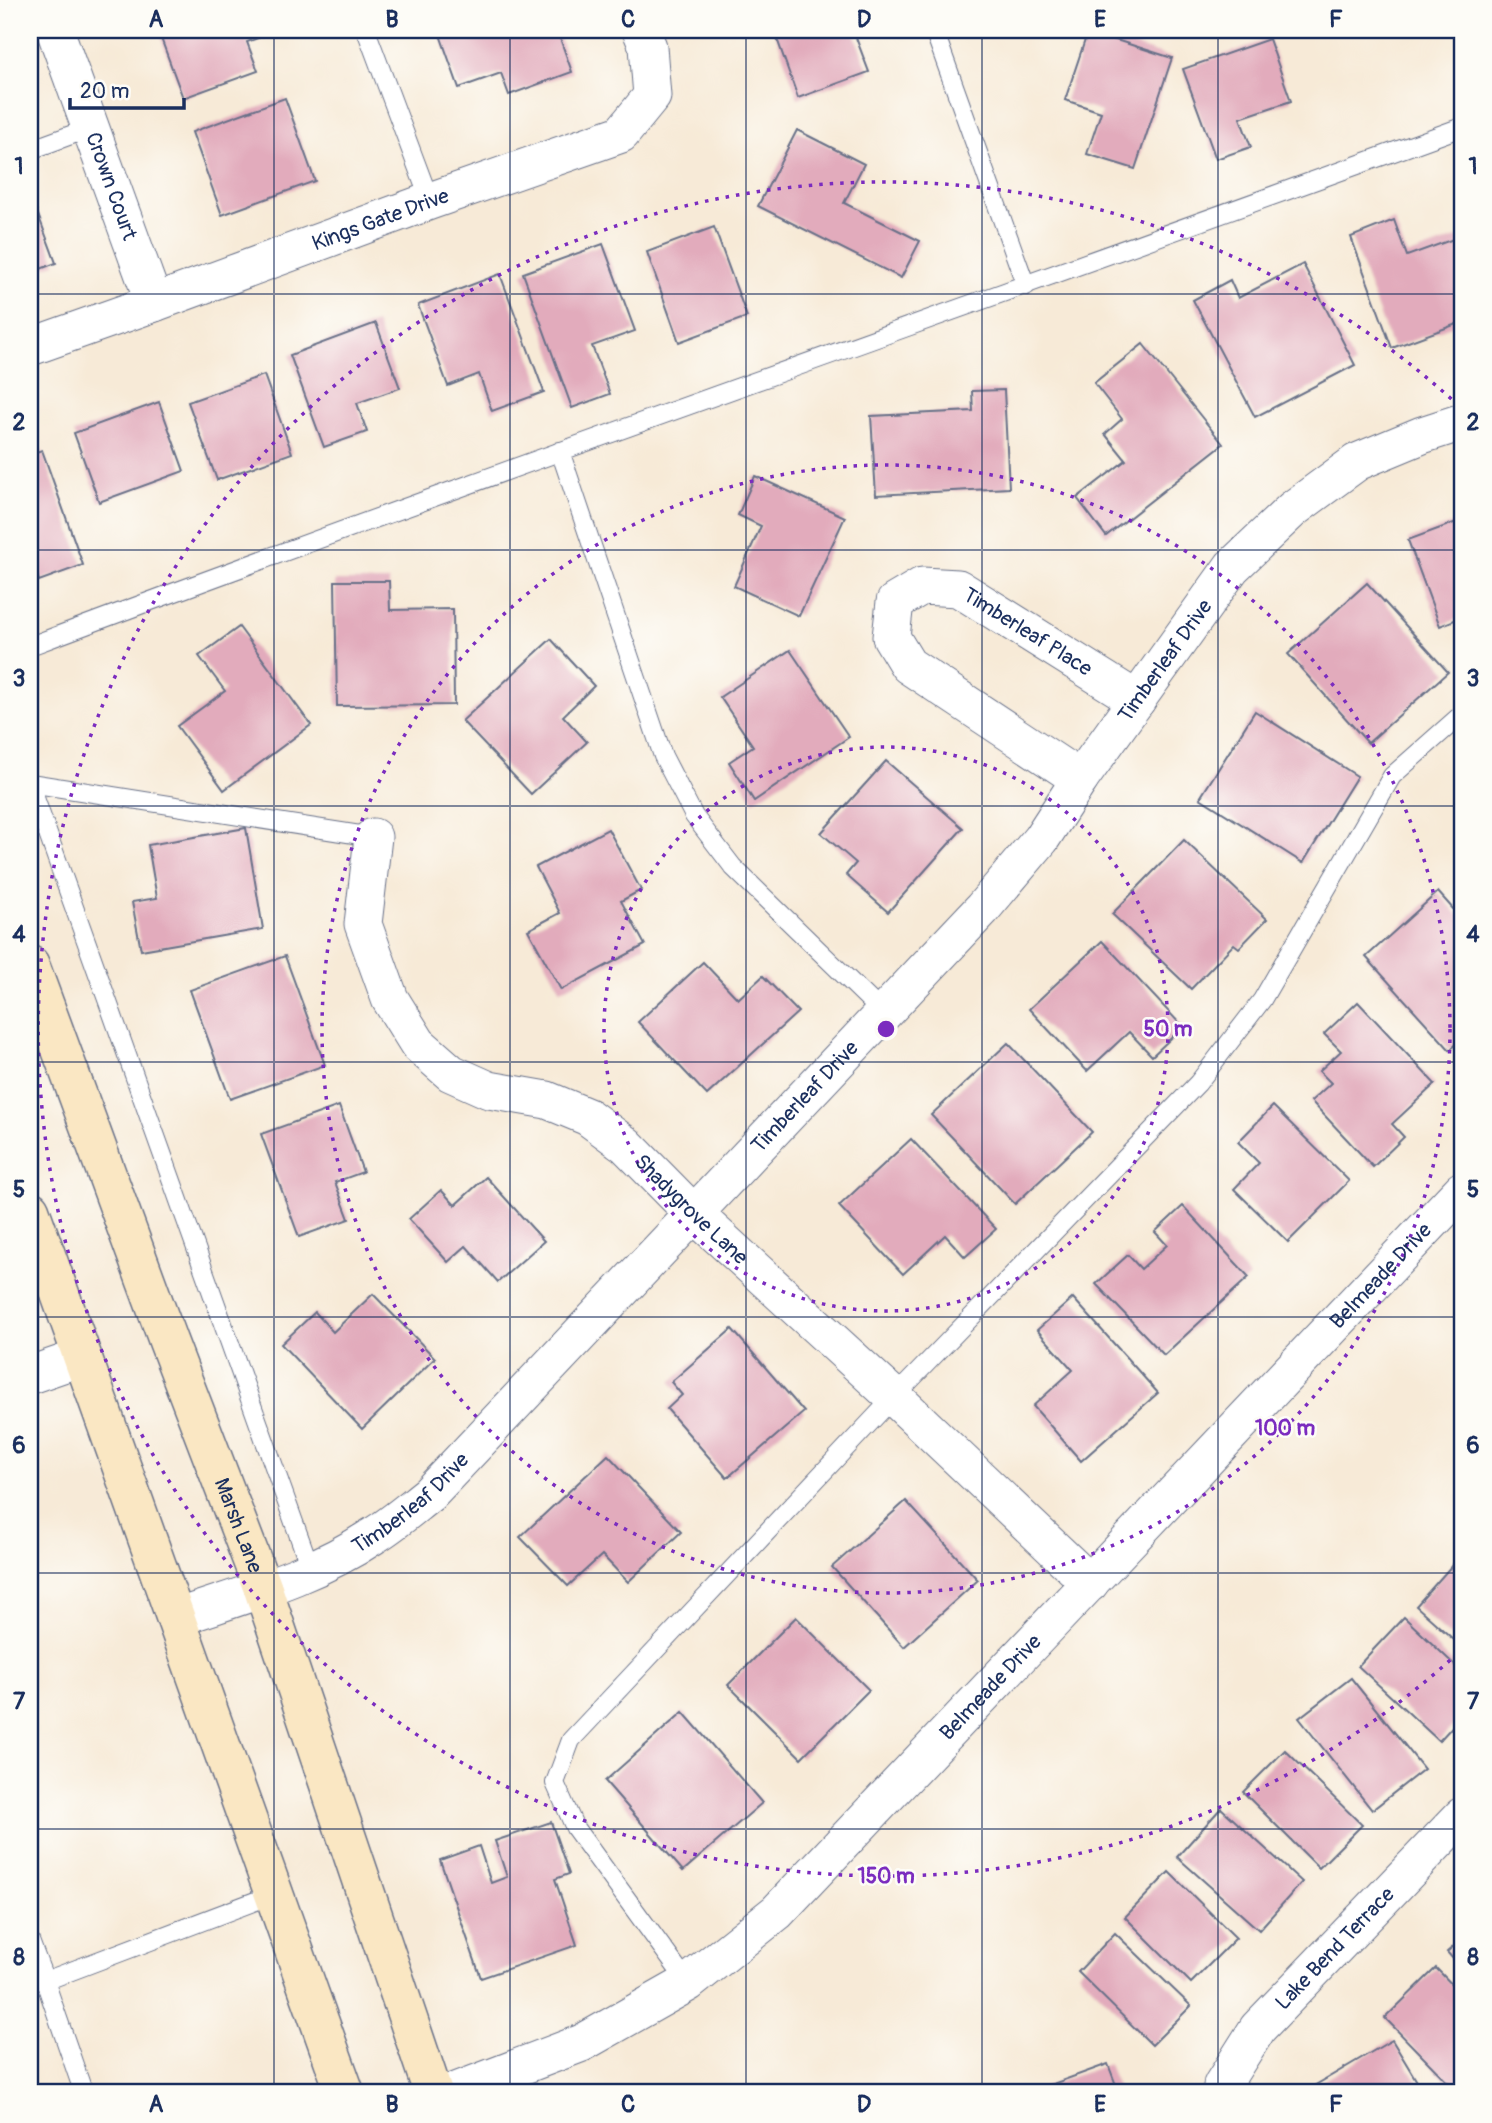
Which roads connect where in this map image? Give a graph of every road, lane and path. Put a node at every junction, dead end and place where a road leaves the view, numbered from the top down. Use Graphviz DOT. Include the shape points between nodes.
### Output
graph roads {
  1 [pos="55,30"];
  2 [pos="366,30"];
  3 [pos="642,30"];
  4 [pos="934,30"];
  5 [pos="1462,127"];
  6 [pos="90,128"];
  7 [pos="30,149"];
  8 [pos="430,201"];
  9 [pos="1026,286"];
  10 [pos="154,303"];
  11 [pos="30,347"];
  12 [pos="1462,422"];
  13 [pos="560,451"];
  14 [pos="30,646"];
  15 [pos="1136,700"];
  16 [pos="1462,714"];
  17 [pos="1080,779"];
  18 [pos="30,784"];
  19 [pos="373,837"];
  20 [pos="30,965"];
  21 [pos="884,1014"];
  22 [pos="1462,1190"];
  23 [pos="30,1210"];
  24 [pos="694,1214"];
  25 [pos="82,1357"];
  26 [pos="30,1375"];
  27 [pos="894,1397"];
  28 [pos="311,1570"];
  29 [pos="1090,1583"];
  30 [pos="263,1589"];
  31 [pos="176,1618"];
  32 [pos="1462,1816"];
  33 [pos="274,1894"];
  34 [pos="30,1941"];
  35 [pos="45,1981"];
  36 [pos="688,1983"];
  37 [pos="76,2093"];
  38 [pos="345,2093"];
  39 [pos="433,2093"];
  40 [pos="451,2093"];
  41 [pos="1222,2093"];
  1 -- 6 [label="street, Crown Court"];
  2 -- 8 [label="lane"];
  3 -- 8 [label="street, Kings Gate Drive" via="652,96 621,134"];
  4 -- 9 [label="lane"];
  5 -- 9 [label="lane"];
  6 -- 7 [label="lane"];
  6 -- 10 [label="street, Crown Court"];
  8 -- 10 [label="street, Kings Gate Drive"];
  9 -- 13 [label="lane"];
  10 -- 11 [label="street, Kings Gate Drive"];
  12 -- 15 [label="street, Timberleaf Drive" via="1357,462 1293,509 1232,567"];
  13 -- 14 [label="lane"];
  13 -- 21 [label="lane" via="663,756 694,816 733,867"];
  15 -- 17 [label="street, Timberleaf Drive"];
  15 -- 17 [label="street, Timberleaf Place" via="958,588 922,586 895,602 891,637 908,665"];
  16 -- 27 [label="lane" via="1392,776 1262,1000 1198,1083"];
  17 -- 21 [label="street, Timberleaf Drive" via="1041,839 991,899"];
  18 -- 19 [label="lane"];
  18 -- 28 [label="lane"];
  19 -- 24 [label="street, Shadygrove Lane" via="363,924 390,999 418,1044 451,1073 489,1090 547,1100 588,1117 626,1145"];
  20 -- 30 [label="main road, Marsh Lane"];
  21 -- 24 [label="street, Timberleaf Drive"];
  22 -- 29 [label="street, Belmeade Drive"];
  23 -- 25 [label="main road"];
  24 -- 27 [label="street, Shadygrove Lane"];
  24 -- 28 [label="street, Timberleaf Drive" via="429,1494 373,1537"];
  25 -- 26 [label="street"];
  25 -- 31 [label="main road"];
  27 -- 29 [label="street, Shadygrove Lane"];
  27 -- 36 [label="lane" via="571,1740 555,1783 575,1828"];
  28 -- 30 [label="street, Timberleaf Drive"];
  29 -- 36 [label="street, Belmeade Drive" via="777,1913"];
  30 -- 31 [label="street, Timberleaf Drive"];
  30 -- 39 [label="main road, Marsh Lane"];
  31 -- 33 [label="main road"];
  32 -- 41 [label="street, Lake Bend Terrace" via="1258,2028 1222,2085"];
  33 -- 35 [label="lane"];
  33 -- 38 [label="main road"];
  34 -- 35 [label="lane"];
  35 -- 37 [label="lane" via="82,2088"];
  36 -- 40 [label="street, Belmeade Drive" via="582,2043"];
}
